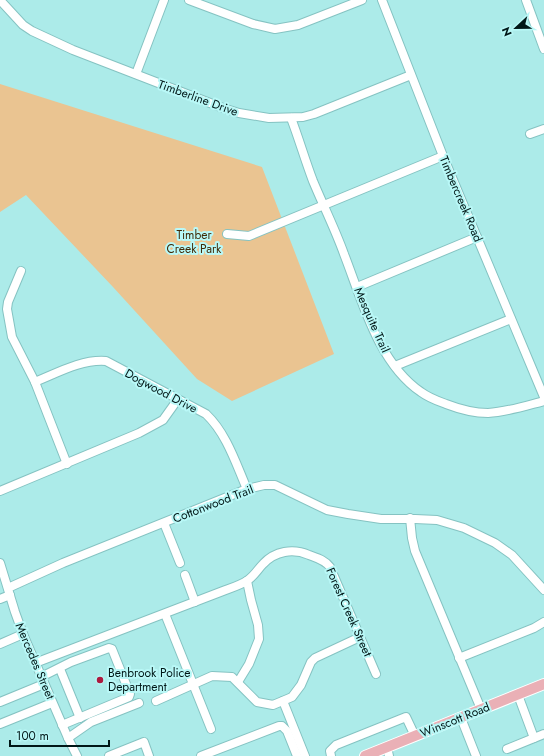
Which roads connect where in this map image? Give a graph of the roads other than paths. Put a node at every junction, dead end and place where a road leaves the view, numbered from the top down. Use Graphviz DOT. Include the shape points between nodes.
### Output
graph roads {
  1 [pos="0,0"];
  2 [pos="164,0"];
  3 [pos="189,0"];
  4 [pos="362,0"];
  5 [pos="382,0"];
  6 [pos="526,0"];
  7 [pos="544,49"];
  8 [pos="136,74"];
  9 [pos="411,75"];
  10 [pos="291,118"];
  11 [pos="544,129"];
  12 [pos="530,134"];
  13 [pos="444,156"];
  14 [pos="324,205"];
  15 [pos="227,234"];
  16 [pos="477,237"];
  17 [pos="20,272"];
  18 [pos="357,287"];
  19 [pos="511,319"];
  20 [pos="395,366"];
  21 [pos="35,382"];
  22 [pos="544,397"];
  23 [pos="178,399"];
  24 [pos="544,401"];
  25 [pos="67,464"];
  26 [pos="247,489"];
  27 [pos="0,491"];
  28 [pos="410,518"];
  29 [pos="164,523"];
  30 [pos="0,563"];
  31 [pos="180,563"];
  32 [pos="185,575"];
  33 [pos="247,581"];
  34 [pos="544,590"];
  35 [pos="9,591"];
  36 [pos="0,599"];
  37 [pos="195,602"];
  38 [pos="165,614"];
  39 [pos="544,622"];
  40 [pos="23,634"];
  41 [pos="360,637"];
  42 [pos="0,644"];
  43 [pos="459,658"];
  44 [pos="35,664"];
  45 [pos="60,669"];
  46 [pos="376,674"];
  47 [pos="43,680"];
  48 [pos="238,682"];
  49 [pos="193,684"];
  50 [pos="544,684"];
  51 [pos="518,695"];
  52 [pos="283,700"];
  53 [pos="156,701"];
  54 [pos="0,702"];
  55 [pos="52,703"];
  56 [pos="139,703"];
  57 [pos="482,709"];
  58 [pos="80,718"];
  59 [pos="461,718"];
  60 [pos="0,724"];
  61 [pos="62,725"];
  62 [pos="211,729"];
  63 [pos="544,734"];
  64 [pos="416,736"];
  65 [pos="68,738"];
  66 [pos="534,738"];
  67 [pos="507,749"];
  68 [pos="388,752"];
  69 [pos="75,755"];
  70 [pos="109,756"];
  71 [pos="149,756"];
  72 [pos="201,756"];
  73 [pos="297,756"];
  74 [pos="306,756"];
  75 [pos="331,756"];
  76 [pos="365,756"];
  77 [pos="476,756"];
  1 -- 8 [label="street, Timberline Drive" via="32,31"];
  2 -- 8 [label="street"];
  3 -- 4 [label="street" via="253,24 275,29 298,25"];
  5 -- 9 [label="street, Timbercreek Road"];
  6 -- 7 [label="street"];
  8 -- 10 [label="street, Timberline Drive" via="239,113 269,118"];
  9 -- 10 [label="street, Timberline Drive" via="325,111"];
  9 -- 13 [label="street, Timbercreek Road"];
  10 -- 14 [label="street, Mesquite Trail"];
  11 -- 12 [label="street"];
  13 -- 14 [label="street"];
  13 -- 16 [label="street, Timbercreek Road"];
  14 -- 15 [label="street" via="249,236"];
  14 -- 18 [label="street, Mesquite Trail"];
  16 -- 18 [label="street"];
  16 -- 19 [label="street, Timbercreek Road"];
  17 -- 21 [label="street" via="7,310 12,337"];
  18 -- 20 [label="street, Mesquite Trail" via="376,334"];
  19 -- 20 [label="street"];
  19 -- 22 [label="street, Timbercreek Road"];
  20 -- 24 [label="street, Mesquite Trail" via="408,381 431,398 475,412 513,410"];
  21 -- 23 [label="street, Dogwood Drive" via="80,364 96,360 106,361"];
  21 -- 25 [label="street"];
  23 -- 25 [label="street" via="163,420"];
  23 -- 26 [label="street, Dogwood Drive" via="206,414 213,421 223,435"];
  25 -- 27 [label="street"];
  26 -- 28 [label="street, Cottonwood Trail" via="275,485 327,510 381,519"];
  26 -- 29 [label="street, Cottonwood Trail"];
  28 -- 34 [label="street, Cottonwood Trail" via="444,522 464,528 495,543 512,554"];
  28 -- 43 [label="street" via="415,551"];
  29 -- 31 [label="street"];
  29 -- 35 [label="street, Cottonwood Trail" via="63,563"];
  30 -- 35 [label="street, Mercedes Street"];
  32 -- 37 [label="street"];
  33 -- 37 [label="street, Forest Creek Street"];
  33 -- 41 [label="street, Forest Creek Street" via="273,556 288,551 306,553 322,560 330,567"];
  33 -- 48 [label="street" via="259,639"];
  35 -- 36 [label="street, Cottonwood Trail"];
  35 -- 40 [label="street, Mercedes Street"];
  37 -- 38 [label="street, Forest Creek Street"];
  38 -- 44 [label="street, Forest Creek Street"];
  38 -- 49 [label="street"];
  39 -- 43 [label="street"];
  40 -- 42 [label="street"];
  40 -- 44 [label="street, Mercedes Street"];
  41 -- 46 [label="street, Forest Creek Street"];
  41 -- 52 [label="street" via="314,658 301,685 292,697"];
  43 -- 57 [label="street"];
  44 -- 47 [label="street, Mercedes Street"];
  45 -- 47 [label="street"];
  45 -- 58 [label="street"];
  45 -- 58 [label="street" via="71,662 112,649 129,697"];
  47 -- 54 [label="street"];
  47 -- 55 [label="street, Mercedes Street"];
  48 -- 49 [label="street" via="232,677 212,676"];
  48 -- 52 [label="street" via="257,702 273,705"];
  49 -- 53 [label="street"];
  49 -- 62 [label="street"];
  50 -- 51 [label="main road, Winscott Road"];
  51 -- 57 [label="main road, Winscott Road"];
  51 -- 66 [label="street"];
  52 -- 74 [label="street"];
  55 -- 60 [label="street"];
  55 -- 61 [label="street, Mercedes Street"];
  56 -- 65 [label="street" via="91,722"];
  57 -- 59 [label="main road, Winscott Road"];
  58 -- 61 [label="street"];
  59 -- 64 [label="main road, Winscott Road"];
  59 -- 77 [label="street"];
  61 -- 65 [label="street, Mercedes Street"];
  63 -- 66 [label="street"];
  64 -- 68 [label="main road, Winscott Road"];
  64 -- 75 [label="street" via="406,717 336,745 330,751"];
  65 -- 69 [label="street, Mercedes Street"];
  66 -- 67 [label="street"];
  68 -- 76 [label="main road, Winscott Road"];
  70 -- 71 [label="street" via="144,742"];
  72 -- 73 [label="street" via="282,726 287,731"];
}
